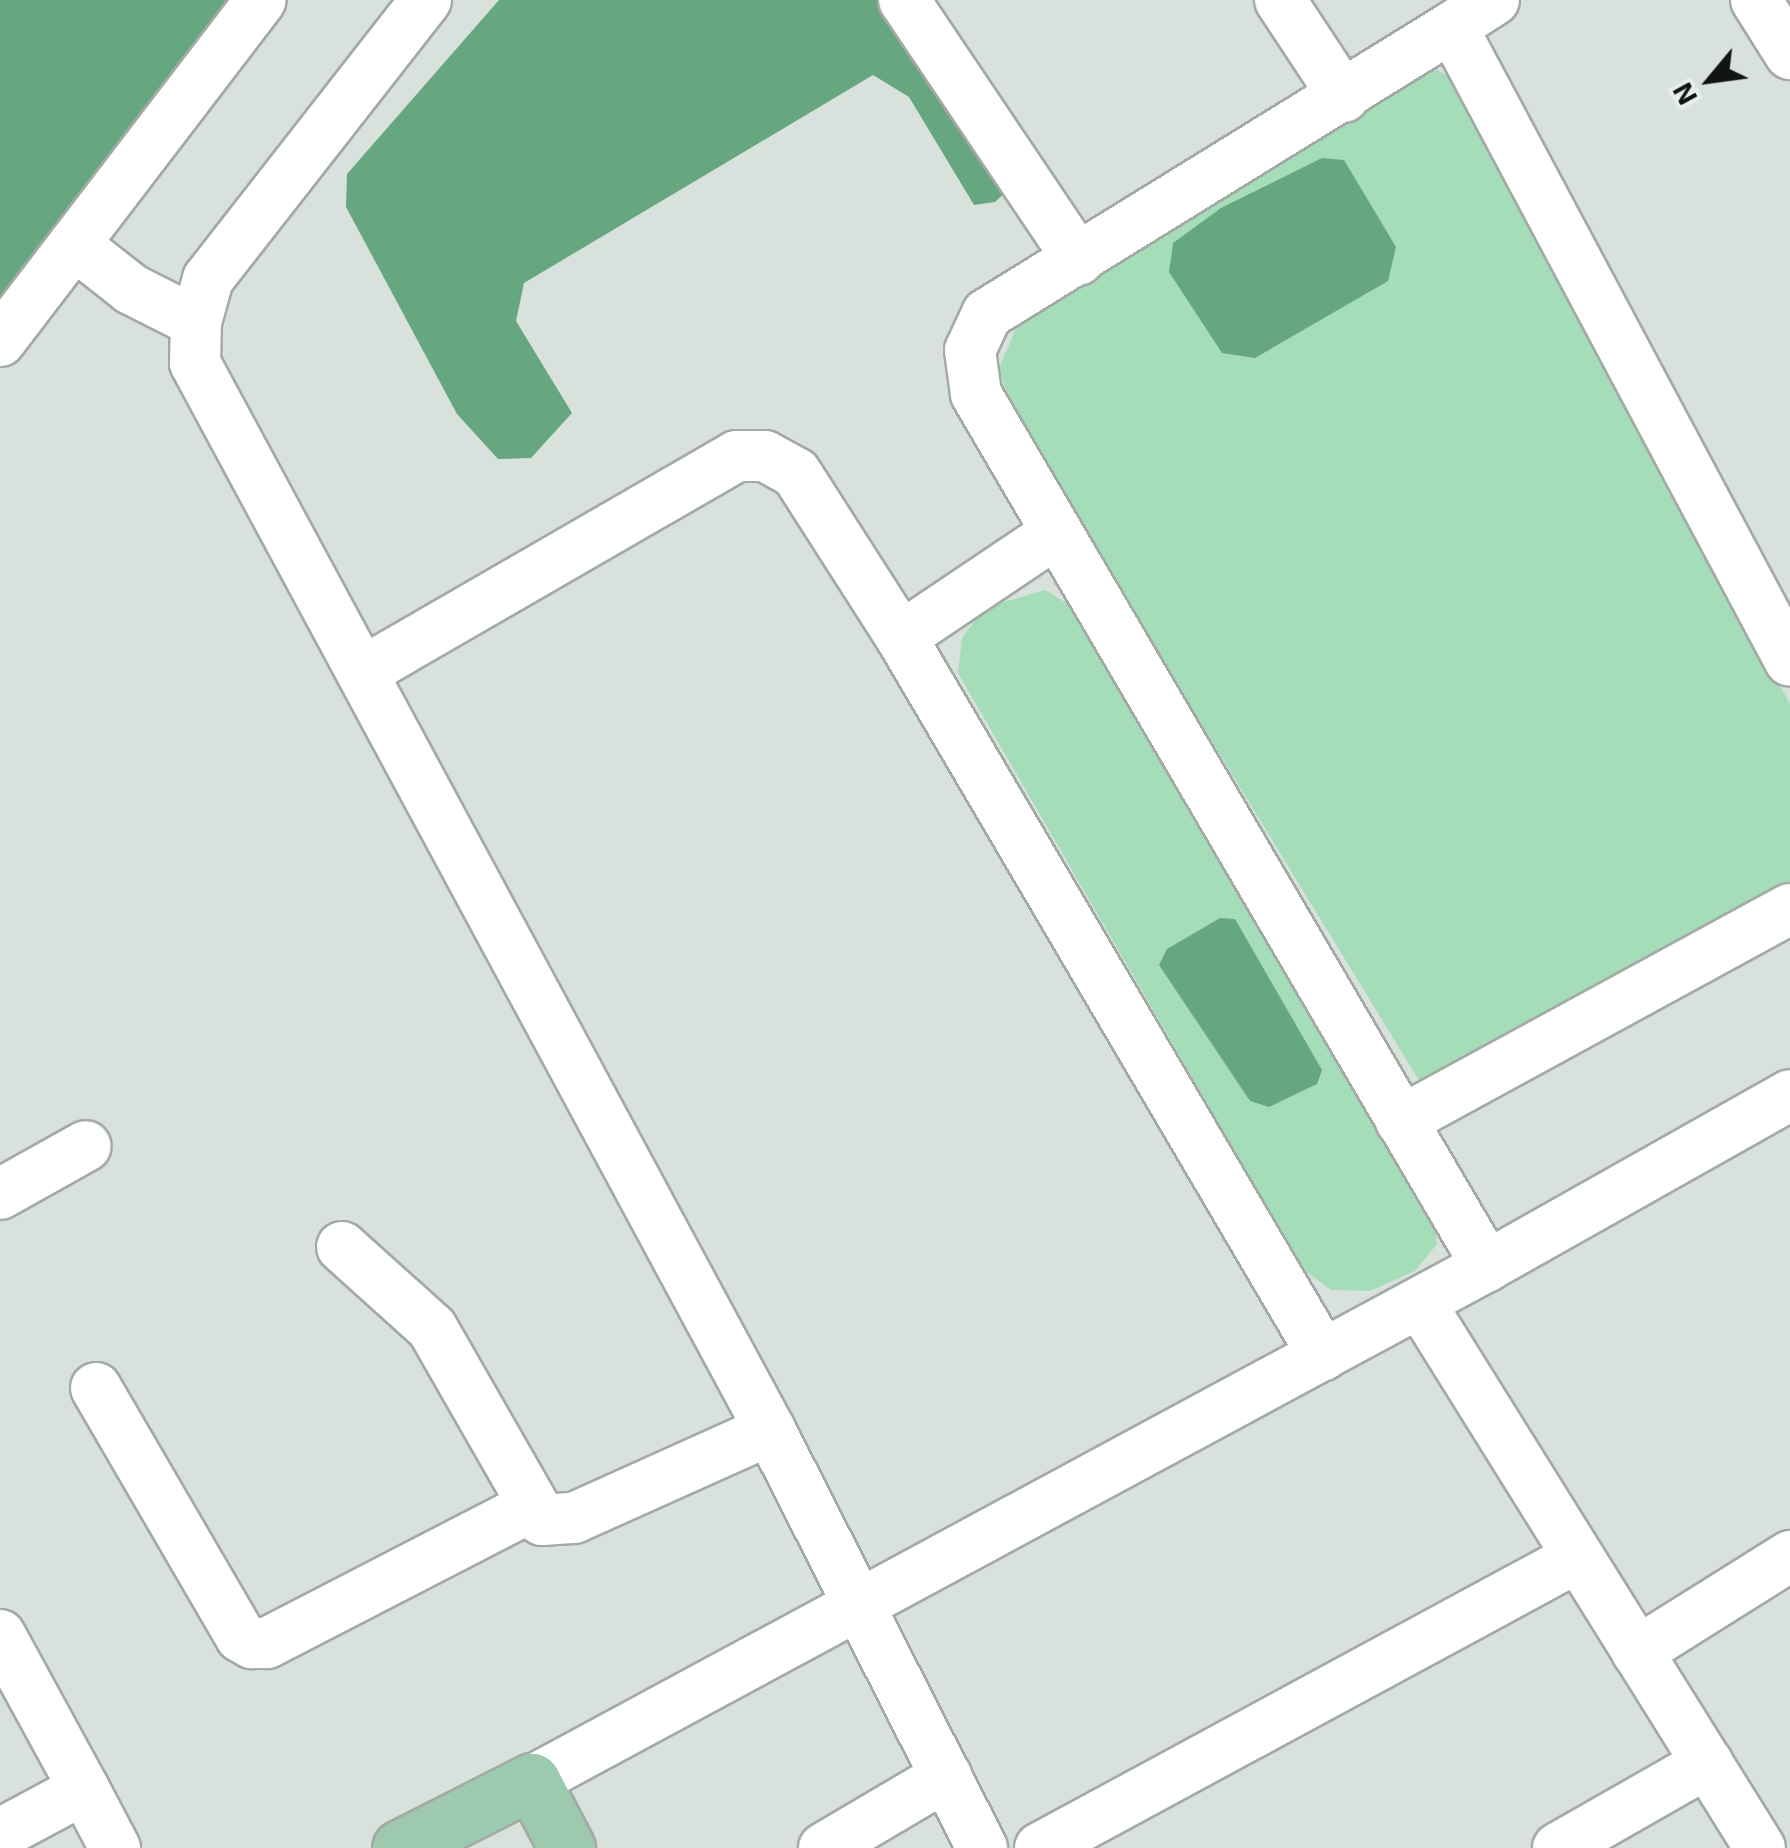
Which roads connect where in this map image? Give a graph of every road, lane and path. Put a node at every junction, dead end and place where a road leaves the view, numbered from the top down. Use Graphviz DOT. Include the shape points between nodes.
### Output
graph roads {
  1 [pos="260,0"];
  2 [pos="426,0"];
  3 [pos="904,0"];
  4 [pos="1280,0"];
  5 [pos="1494,0"];
  6 [pos="1756,0"];
  7 [pos="1452,27"];
  8 [pos="1790,54"];
  9 [pos="1344,97"];
  10 [pos="74,244"];
  11 [pos="1079,260"];
  12 [pos="196,322"];
  13 [pos="0,341"];
  14 [pos="1056,533"];
  15 [pos="901,636"];
  16 [pos="1790,661"];
  17 [pos="366,670"];
  18 [pos="1790,909"];
  19 [pos="1790,1095"];
  20 [pos="1401,1121"];
  21 [pos="86,1146"];
  22 [pos="0,1194"];
  23 [pos="342,1247"];
  24 [pos="1487,1266"];
  25 [pos="1420,1303"];
  26 [pos="1323,1355"];
  27 [pos="96,1388"];
  28 [pos="770,1430"];
  29 [pos="530,1508"];
  30 [pos="1578,1556"];
  31 [pos="1790,1556"];
  32 [pos="858,1605"];
  33 [pos="0,1636"];
  34 [pos="1637,1652"];
  35 [pos="1706,1763"];
  36 [pos="946,1776"];
  37 [pos="532,1781"];
  38 [pos="84,1790"];
  39 [pos="0,1834"];
  40 [pos="1769,1839"];
  41 [pos="115,1848"];
  42 [pos="400,1848"];
  43 [pos="568,1848"];
  44 [pos="824,1848"];
  45 [pos="982,1848"];
  46 [pos="1040,1848"];
  47 [pos="1558,1848"];
  1 -- 10 [label="street"];
  2 -- 12 [label="street" via="208,278"];
  3 -- 11 [label="street"];
  4 -- 9 [label="street"];
  5 -- 7 [label="street"];
  6 -- 8 [label="street"];
  7 -- 9 [label="street"];
  7 -- 16 [label="street"];
  9 -- 11 [label="street"];
  10 -- 12 [label="street" via="131,289"];
  10 -- 13 [label="street"];
  11 -- 14 [label="street" via="987,314 970,350 976,394"];
  12 -- 17 [label="street" via="195,363"];
  14 -- 15 [label="street"];
  14 -- 20 [label="street"];
  15 -- 17 [label="street" via="796,473 765,456 737,456"];
  15 -- 26 [label="street"];
  17 -- 28 [label="street"];
  18 -- 20 [label="street"];
  19 -- 24 [label="street"];
  20 -- 24 [label="street"];
  21 -- 22 [label="street"];
  23 -- 29 [label="street" via="432,1328 500,1439"];
  24 -- 25 [label="street"];
  25 -- 26 [label="street"];
  25 -- 30 [label="street"];
  26 -- 32 [label="street"];
  27 -- 29 [label="street" via="241,1637 252,1642 268,1643"];
  28 -- 29 [label="street" via="574,1518 542,1520"];
  28 -- 32 [label="street"];
  30 -- 34 [label="street"];
  30 -- 46 [label="street"];
  31 -- 34 [label="street"];
  32 -- 36 [label="street"];
  32 -- 37 [label="street"];
  33 -- 38 [label="street"];
  34 -- 35 [label="street"];
  35 -- 40 [label="street"];
  35 -- 47 [label="street"];
  36 -- 44 [label="street"];
  36 -- 45 [label="street"];
  37 -- 42 [label="main road"];
  37 -- 43 [label="main road"];
  38 -- 39 [label="street"];
  38 -- 41 [label="street"];
}
